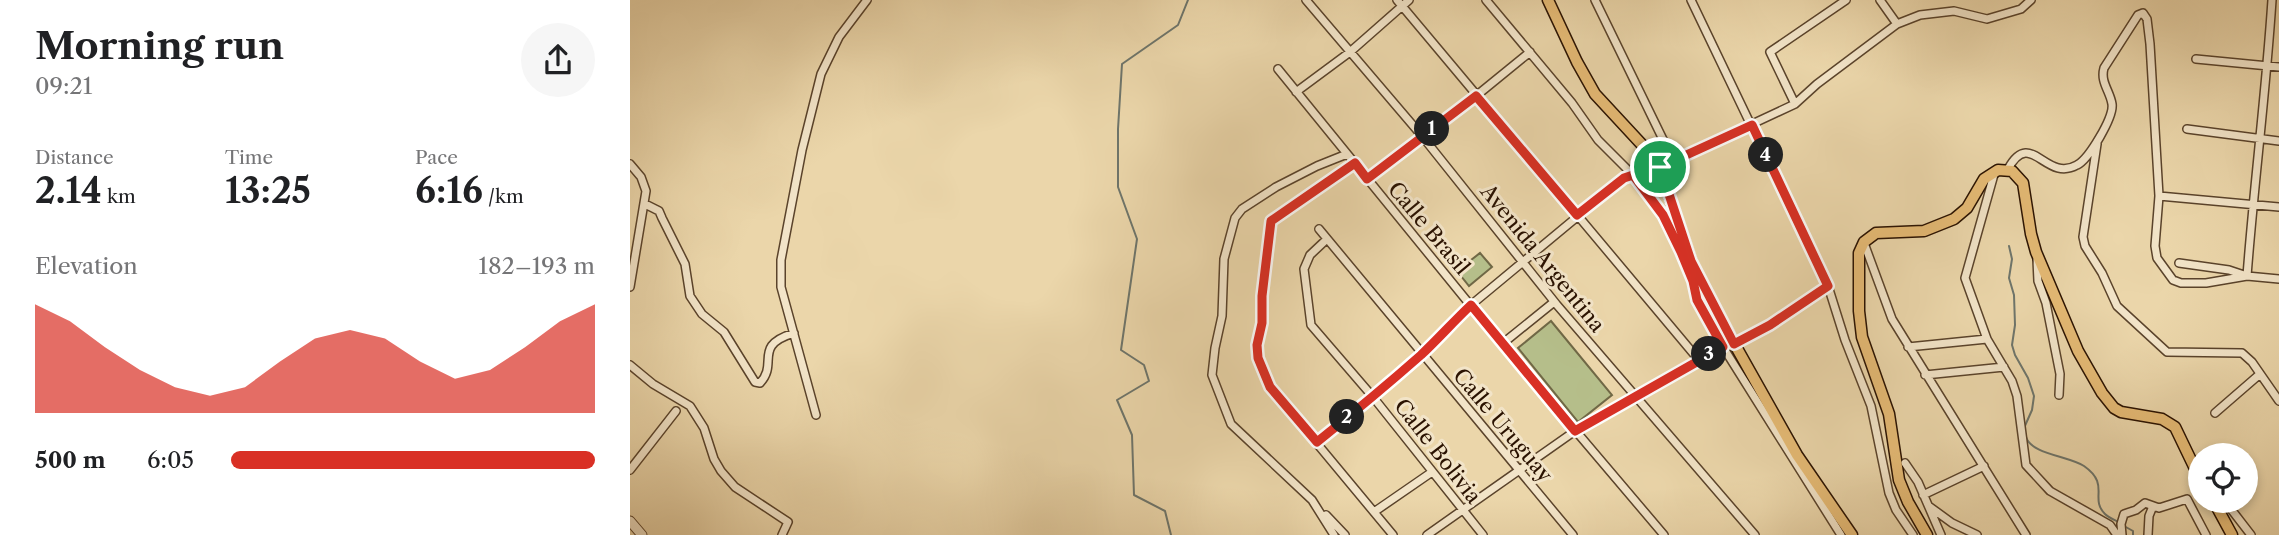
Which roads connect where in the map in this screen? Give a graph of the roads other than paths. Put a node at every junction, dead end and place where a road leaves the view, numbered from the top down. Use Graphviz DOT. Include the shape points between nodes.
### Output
graph roads {
  1 [pos="867,0"];
  2 [pos="1306,0"];
  3 [pos="1486,0"];
  4 [pos="1548,0"];
  5 [pos="1595,0"];
  6 [pos="1691,0"];
  7 [pos="1846,0"];
  8 [pos="1880,0"];
  9 [pos="2031,0"];
  10 [pos="2272,0"];
  11 [pos="1403,2"];
  12 [pos="1897,23"];
  13 [pos="1350,52"];
  14 [pos="1530,52"];
  15 [pos="2196,59"];
  16 [pos="2268,65"];
  17 [pos="2279,66"];
  18 [pos="1278,69"];
  19 [pos="1296,92"];
  20 [pos="1476,96"];
  21 [pos="1795,104"];
  22 [pos="1752,125"];
  23 [pos="2187,129"];
  24 [pos="1422,136"];
  25 [pos="2098,140"];
  26 [pos="2261,140"];
  27 [pos="2279,141"];
  28 [pos="1347,154"];
  29 [pos="1673,160"];
  30 [pos="1355,163"];
  31 [pos="630,164"];
  32 [pos="1660,167"];
  33 [pos="2008,169"];
  34 [pos="1995,171"];
  35 [pos="1633,175"];
  36 [pos="1367,179"];
  37 [pos="2159,196"];
  38 [pos="645,204"];
  39 [pos="2252,205"];
  40 [pos="2279,207"];
  41 [pos="1577,215"];
  42 [pos="1319,229"];
  43 [pos="1327,239"];
  44 [pos="1864,242"];
  45 [pos="1681,252"];
  46 [pos="2036,252"];
  47 [pos="1691,261"];
  48 [pos="1523,262"];
  49 [pos="2179,263"];
  50 [pos="2246,276"];
  51 [pos="2279,279"];
  52 [pos="1828,286"];
  53 [pos="630,287"];
  54 [pos="1554,302"];
  55 [pos="1471,305"];
  56 [pos="794,334"];
  57 [pos="1987,339"];
  58 [pos="1502,344"];
  59 [pos="1728,346"];
  60 [pos="1908,346"];
  61 [pos="1421,355"];
  62 [pos="1698,359"];
  63 [pos="630,365"];
  64 [pos="2004,367"];
  65 [pos="2260,374"];
  66 [pos="1925,375"];
  67 [pos="2059,395"];
  68 [pos="1373,397"];
  69 [pos="1635,397"];
  70 [pos="2279,401"];
  71 [pos="677,411"];
  72 [pos="2215,413"];
  73 [pos="816,415"];
  74 [pos="1575,431"];
  75 [pos="1317,442"];
  76 [pos="2188,452"];
  77 [pos="1905,463"];
  78 [pos="1984,466"];
  79 [pos="630,470"];
  80 [pos="1519,470"];
  81 [pos="1432,472"];
  82 [pos="1923,495"];
  83 [pos="1312,500"];
  84 [pos="1927,506"];
  85 [pos="2152,506"];
  86 [pos="1463,510"];
  87 [pos="1374,512"];
  88 [pos="2220,513"];
  89 [pos="2234,513"];
  90 [pos="630,522"];
  91 [pos="642,535"];
  92 [pos="782,535"];
  93 [pos="1334,535"];
  94 [pos="1345,535"];
  95 [pos="1393,535"];
  96 [pos="1427,535"];
  97 [pos="1483,535"];
  98 [pos="1573,535"];
  99 [pos="1664,535"];
  100 [pos="1755,535"];
  101 [pos="1841,535"];
  102 [pos="1852,535"];
  103 [pos="1913,535"];
  104 [pos="1927,535"];
  105 [pos="1941,535"];
  106 [pos="1977,535"];
  107 [pos="2026,535"];
  108 [pos="2119,535"];
  109 [pos="2148,535"];
  110 [pos="2206,535"];
  111 [pos="2232,535"];
  112 [pos="2251,535"];
  1 -- 56 [label="street" via="839,37 821,74 802,150 779,279"];
  2 -- 13 [label="street, Avenida Argentina"];
  3 -- 14 [label="street"];
  4 -- 32 [label="main road" via="1595,94"];
  5 -- 29 [label="street"];
  6 -- 22 [label="street"];
  7 -- 21 [label="street" via="1770,52"];
  8 -- 12 [label="street"];
  9 -- 12 [label="street" via="2021,9 1987,19 1954,11"];
  10 -- 16 [label="street"];
  11 -- 13 [label="street"];
  11 -- 20 [label="street"];
  12 -- 21 [label="street"];
  13 -- 19 [label="street"];
  13 -- 24 [label="street, Avenida Argentina"];
  14 -- 20 [label="street"];
  14 -- 35 [label="street" via="1598,140"];
  15 -- 16 [label="street"];
  16 -- 17 [label="street"];
  16 -- 26 [label="street"];
  18 -- 19 [label="street, Calle Brasil"];
  19 -- 28 [label="street, Calle Brasil"];
  20 -- 24 [label="street"];
  20 -- 41 [label="street"];
  21 -- 22 [label="street"];
  22 -- 29 [label="street"];
  22 -- 52 [label="street"];
  23 -- 26 [label="street"];
  24 -- 36 [label="street"];
  24 -- 48 [label="street, Avenida Argentina"];
  25 -- 33 [label="street" via="2076,166 2052,168 2038,155 2025,154 2016,157"];
  25 -- 37 [label="street" via="2112,105 2102,76 2104,68 2143,13 2150,44"];
  25 -- 65 [label="street" via="2083,237 2117,306 2167,352 2242,353"];
  26 -- 27 [label="street"];
  26 -- 39 [label="street"];
  28 -- 30 [label="street, Calle Brasil"];
  28 -- 83 [label="street" via="1276,187 1235,218 1224,259 1222,316 1212,375 1231,424"];
  29 -- 32 [label="street"];
  30 -- 36 [label="street, Calle Brasil"];
  30 -- 75 [label="street" via="1274,217 1269,227 1258,358 1270,387"];
  31 -- 38 [label="street" via="641,177"];
  32 -- 47 [label="main road"];
  33 -- 34 [label="main road"];
  33 -- 46 [label="main road" via="2025,187"];
  34 -- 44 [label="main road" via="1954,219 1924,231 1876,233"];
  34 -- 57 [label="street" via="1965,278"];
  35 -- 41 [label="street"];
  35 -- 45 [label="street" via="1663,215"];
  36 -- 55 [label="street, Calle Brasil"];
  37 -- 39 [label="street"];
  37 -- 50 [label="street" via="2157,258 2173,280 2206,283"];
  38 -- 53 [label="street"];
  38 -- 56 [label="street" via="659,211 685,264 690,296 702,314 724,332 752,380 764,380 771,346"];
  39 -- 40 [label="street"];
  39 -- 50 [label="street"];
  41 -- 48 [label="street"];
  41 -- 62 [label="street"];
  42 -- 43 [label="street, Calle Uruguay"];
  43 -- 61 [label="street, Calle Uruguay"];
  43 -- 68 [label="street, Calle Bolivia" via="1310,255 1304,269 1311,324"];
  44 -- 60 [label="street" via="1886,308"];
  44 -- 104 [label="main road" via="1858,262 1860,329 1889,414 1899,480"];
  45 -- 47 [label="street"];
  45 -- 59 [label="street" via="1697,300"];
  46 -- 67 [label="street" via="2038,281 2060,374"];
  46 -- 76 [label="main road" via="2081,358 2102,393 2122,412 2162,419 2179,432"];
  47 -- 59 [label="main road"];
  48 -- 54 [label="street, Avenida Argentina"];
  48 -- 55 [label="street"];
  49 -- 50 [label="street"];
  50 -- 51 [label="street"];
  52 -- 59 [label="street" via="1770,325"];
  52 -- 103 [label="street" via="1871,406 1889,493"];
  54 -- 58 [label="street"];
  54 -- 69 [label="street, Avenida Argentina"];
  55 -- 58 [label="street, Calle Brasil"];
  55 -- 61 [label="street"];
  56 -- 73 [label="street"];
  57 -- 60 [label="street"];
  57 -- 64 [label="street"];
  58 -- 74 [label="street, Calle Brasil"];
  59 -- 62 [label="street"];
  59 -- 101 [label="street"];
  59 -- 102 [label="main road"];
  60 -- 66 [label="street"];
  61 -- 68 [label="street"];
  61 -- 80 [label="street, Calle Uruguay"];
  62 -- 69 [label="street"];
  63 -- 92 [label="street" via="690,406 721,471 735,487 788,522"];
  64 -- 66 [label="street"];
  64 -- 108 [label="street" via="2017,396 2026,465 2050,491 2110,525"];
  65 -- 70 [label="street"];
  65 -- 72 [label="street"];
  66 -- 78 [label="street"];
  68 -- 75 [label="street"];
  68 -- 81 [label="street, Calle Bolivia"];
  69 -- 74 [label="street"];
  69 -- 100 [label="street, Avenida Argentina"];
  71 -- 79 [label="street"];
  74 -- 80 [label="street"];
  74 -- 99 [label="street, Calle Brasil"];
  75 -- 87 [label="street"];
  77 -- 82 [label="street"];
  78 -- 82 [label="street"];
  78 -- 107 [label="street"];
  80 -- 86 [label="street"];
  80 -- 98 [label="street, Calle Uruguay"];
  81 -- 86 [label="street, Calle Bolivia"];
  81 -- 87 [label="street"];
  82 -- 84 [label="street"];
  83 -- 93 [label="street"];
  83 -- 94 [label="street"];
  84 -- 105 [label="street"];
  84 -- 106 [label="street"];
  85 -- 108 [label="street" via="2145,503 2124,514"];
  85 -- 109 [label="street"];
  85 -- 110 [label="street" via="2187,499"];
  86 -- 96 [label="street"];
  86 -- 97 [label="street, Calle Bolivia"];
  87 -- 95 [label="street"];
  88 -- 111 [label="main road"];
  89 -- 112 [label="street"];
  90 -- 91 [label="street"];
}
